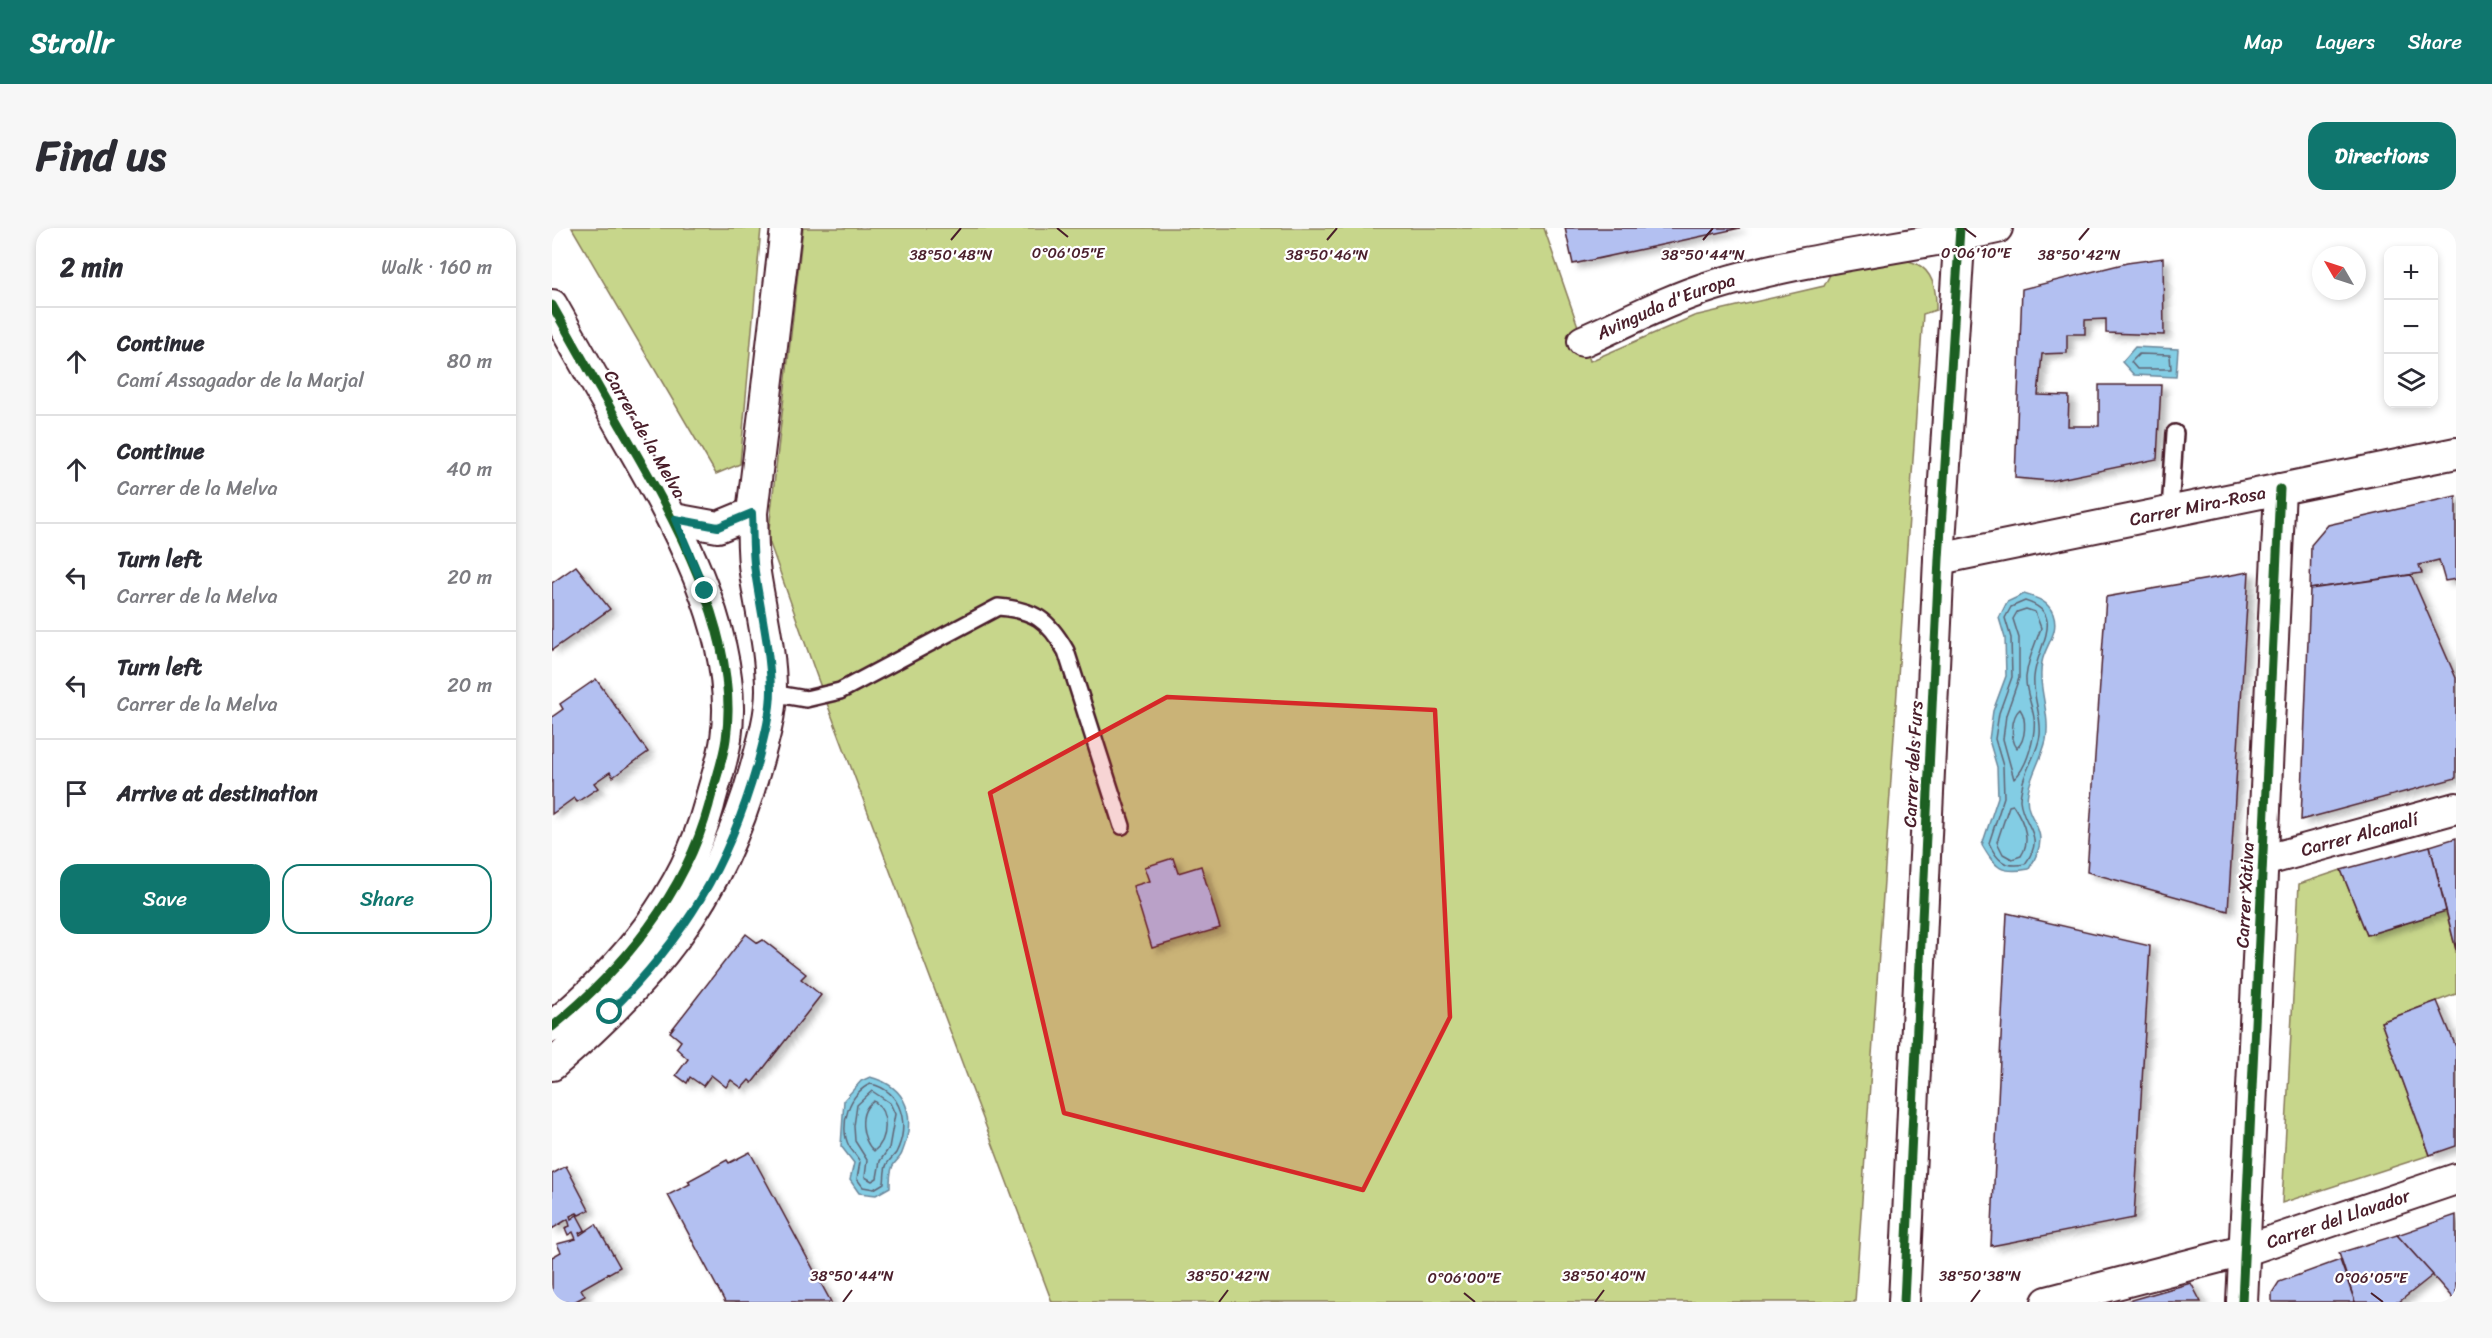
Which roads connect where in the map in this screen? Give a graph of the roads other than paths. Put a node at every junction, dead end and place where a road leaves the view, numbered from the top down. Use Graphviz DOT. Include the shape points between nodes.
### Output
graph roads {
  1 [pos="786,228"];
  2 [pos="1997,228"];
  3 [pos="1960,232"];
  4 [pos="552,305"];
  5 [pos="1583,341"];
  6 [pos="2175,433"];
  7 [pos="2456,453"];
  8 [pos="2280,489"];
  9 [pos="2170,511"];
  10 [pos="752,513"];
  11 [pos="675,519"];
  12 [pos="1939,559"];
  13 [pos="771,693"];
  14 [pos="2456,808"];
  15 [pos="1122,826"];
  16 [pos="2263,861"];
  17 [pos="552,1027"];
  18 [pos="552,1065"];
  19 [pos="2456,1179"];
  20 [pos="2243,1251"];
  21 [pos="1904,1302"];
  22 [pos="2047,1302"];
  23 [pos="2242,1302"];
  1 -- 10 [label="street"];
  2 -- 3 [label="street, Avinguda d'Europa"];
  3 -- 5 [label="street, Avinguda d'Europa" via="1714,286 1650,309"];
  3 -- 12 [label="street, Carrer dels Furs"];
  4 -- 11 [label="street, Carrer de la Melva"];
  6 -- 9 [label="lane"];
  7 -- 8 [label="street, Carrer Mira-Rosa"];
  8 -- 9 [label="street, Carrer Mira-Rosa"];
  8 -- 16 [label="street, Carrer Xàtiva"];
  9 -- 12 [label="street, Carrer Mira-Rosa"];
  10 -- 11 [label="street, Carrer de la Melva" via="718,527"];
  10 -- 13 [label="street"];
  11 -- 17 [label="street, Carrer de la Melva" via="705,591 723,664 726,739 693,854 676,884 630,953"];
  12 -- 21 [label="street, Carrer dels Furs"];
  13 -- 15 [label="lane" via="806,699 840,691 998,607 1023,609 1053,628 1066,651"];
  13 -- 18 [label="street" via="761,750 745,806 718,872 677,935 638,984"];
  14 -- 16 [label="street, Carrer Alcanalí"];
  16 -- 20 [label="street, Carrer Xàtiva"];
  19 -- 20 [label="street, Carrer del Llavador"];
  20 -- 22 [label="street, Carrer del Llavador"];
  20 -- 23 [label="street, Carrer Xàtiva"];
}
